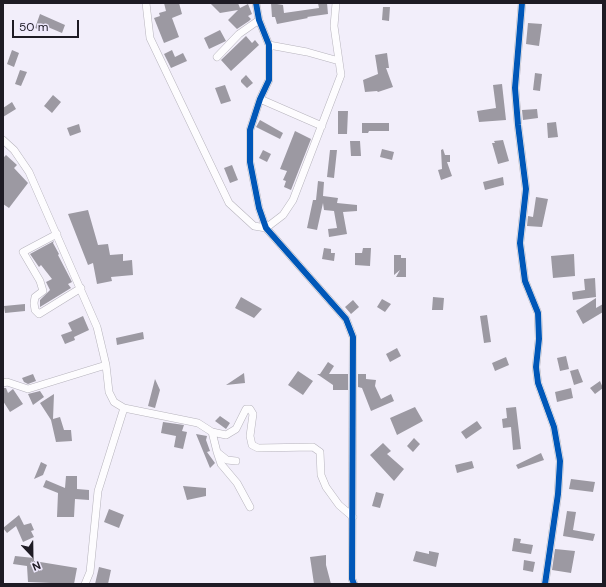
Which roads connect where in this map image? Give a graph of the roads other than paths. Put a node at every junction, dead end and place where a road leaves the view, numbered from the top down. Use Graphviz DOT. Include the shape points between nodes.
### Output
graph roads {
  1 [pos="146,3"];
  2 [pos="256,3"];
  3 [pos="336,3"];
  4 [pos="522,3"];
  5 [pos="259,20"];
  6 [pos="269,45"];
  7 [pos="217,57"];
  8 [pos="339,61"];
  9 [pos="260,99"];
  10 [pos="322,126"];
  11 [pos="3,140"];
  12 [pos="266,228"];
  13 [pos="57,234"];
  14 [pos="81,288"];
  15 [pos="106,365"];
  16 [pos="3,383"];
  17 [pos="124,408"];
  18 [pos="212,432"];
  19 [pos="217,452"];
  20 [pos="236,461"];
  21 [pos="250,507"];
  22 [pos="353,517"];
  23 [pos="85,584"];
  24 [pos="354,584"];
  25 [pos="545,584"];
  1 -- 12 [label="street" via="150,38 229,203 254,226"];
  2 -- 5 [label="street"];
  3 -- 8 [label="street" via="334,26"];
  4 -- 25 [label="street" via="515,88 526,190 520,243 525,282 538,313 538,383 554,427 560,461 558,494"];
  5 -- 6 [label="street"];
  5 -- 7 [label="street" via="239,34"];
  6 -- 8 [label="street"];
  6 -- 9 [label="street" via="269,80"];
  8 -- 10 [label="street" via="340,75"];
  9 -- 10 [label="street"];
  9 -- 12 [label="street" via="250,130 250,162 259,208"];
  10 -- 12 [label="street" via="293,200 283,215"];
  11 -- 13 [label="street" via="14,150 29,172"];
  12 -- 22 [label="street" via="346,318 353,337"];
  13 -- 14 [label="street"];
  13 -- 14 [label="street" via="23,252 40,281 42,291 36,297 35,310 40,314"];
  14 -- 15 [label="street" via="97,327"];
  15 -- 16 [label="street" via="28,389"];
  15 -- 17 [label="street" via="109,392 114,402"];
  17 -- 18 [label="street" via="198,423"];
  17 -- 23 [label="street" via="98,491 90,572"];
  18 -- 19 [label="street"];
  18 -- 22 [label="street" via="226,435 236,429 246,409 250,409 253,414 250,436 252,445 258,448 313,447 320,452 321,474 326,487 339,505"];
  19 -- 20 [label="street" via="227,460"];
  19 -- 21 [label="street" via="221,464 237,483"];
  22 -- 24 [label="street"];
}
